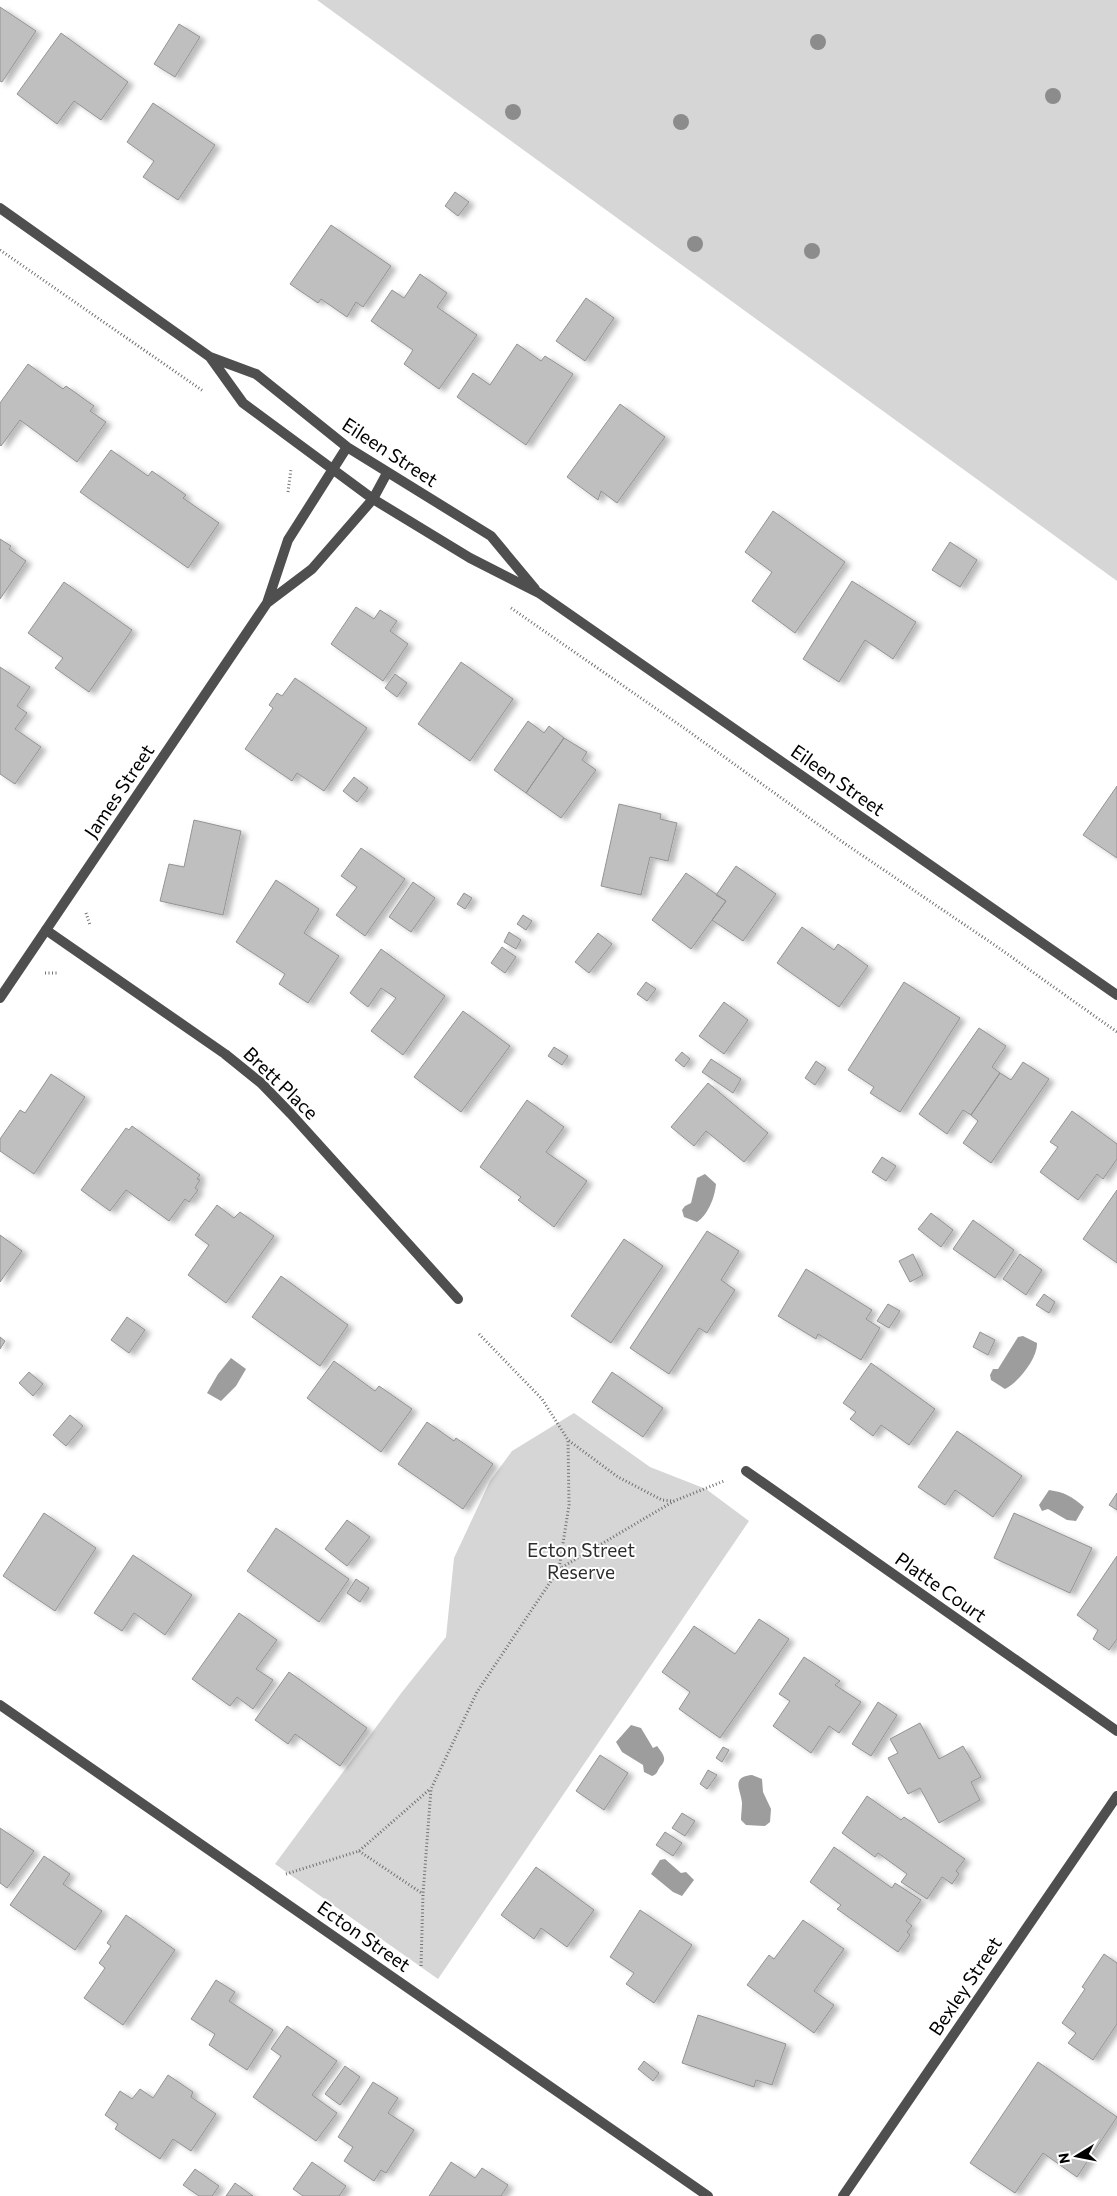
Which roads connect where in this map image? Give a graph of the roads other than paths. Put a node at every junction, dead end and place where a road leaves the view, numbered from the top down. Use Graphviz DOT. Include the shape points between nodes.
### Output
graph roads {
  1 [pos="0,208"];
  2 [pos="210,357"];
  3 [pos="347,447"];
  4 [pos="332,469"];
  5 [pos="387,473"];
  6 [pos="373,499"];
  7 [pos="539,593"];
  8 [pos="267,603"];
  9 [pos="46,930"];
  10 [pos="1117,995"];
  11 [pos="0,998"];
  12 [pos="458,1299"];
  13 [pos="746,1471"];
  14 [pos="0,1705"];
  15 [pos="1117,1731"];
  16 [pos="1117,1796"];
  17 [pos="708,2196"];
  18 [pos="843,2196"];
  1 -- 2 [label="street, Eileen Street"];
  2 -- 3 [label="street, Eileen Street" via="256,374"];
  2 -- 4 [label="street, Eileen Street" via="243,403"];
  3 -- 4 [label="street, James Street"];
  3 -- 5 [label="street, Eileen Street"];
  4 -- 6 [label="street, Eileen Street"];
  4 -- 8 [label="street, James Street" via="288,540"];
  5 -- 6 [label="street, James Street"];
  5 -- 7 [label="street, Eileen Street" via="491,536"];
  6 -- 7 [label="street, Eileen Street" via="470,558"];
  6 -- 8 [label="street, James Street" via="312,569"];
  7 -- 10 [label="street, Eileen Street"];
  8 -- 9 [label="street, James Street"];
  9 -- 11 [label="street, James Street"];
  9 -- 12 [label="street, Brett Place" via="225,1054 261,1083"];
  13 -- 15 [label="street, Platte Court"];
  14 -- 17 [label="street, Ecton Street"];
  16 -- 18 [label="street, Bexley Street"];
}
